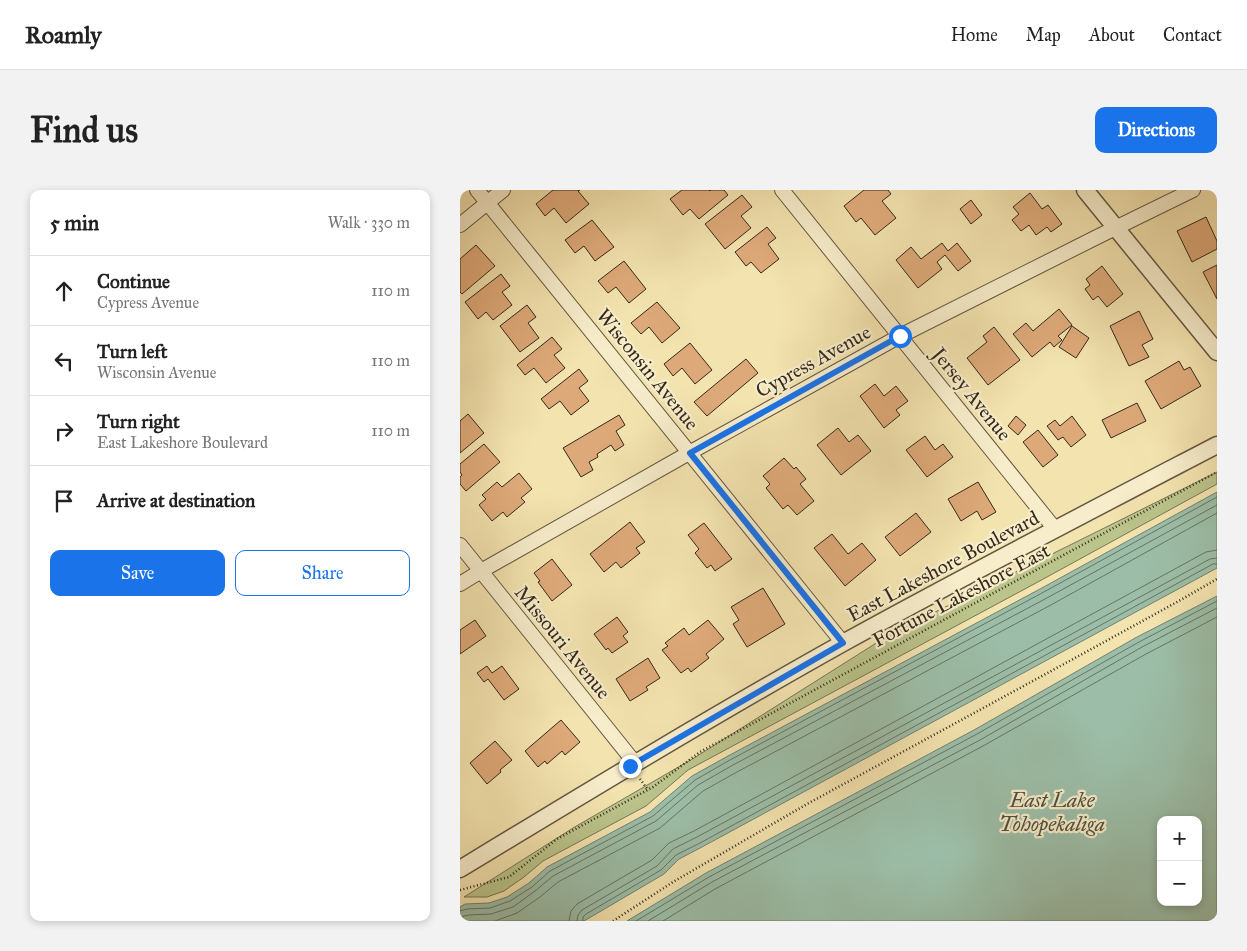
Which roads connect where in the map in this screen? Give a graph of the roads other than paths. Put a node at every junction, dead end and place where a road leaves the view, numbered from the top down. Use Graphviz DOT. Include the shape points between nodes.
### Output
graph roads {
  1 [pos="477,190"];
  2 [pos="503,190"];
  3 [pos="782,190"];
  4 [pos="1086,190"];
  5 [pos="1194,190"];
  6 [pos="488,203"];
  7 [pos="460,225"];
  8 [pos="1116,228"];
  9 [pos="900,336"];
  10 [pos="1217,352"];
  11 [pos="1217,445"];
  12 [pos="690,453"];
  13 [pos="1056,529"];
  14 [pos="460,545"];
  15 [pos="480,571"];
  16 [pos="460,584"];
  17 [pos="843,643"];
  18 [pos="635,763"];
  19 [pos="460,868"];
  1 -- 6 [label="street, Wisconsin Avenue"];
  2 -- 6 [label="street"];
  3 -- 9 [label="street, Jersey Avenue"];
  4 -- 8 [label="street"];
  5 -- 8 [label="street, Cypress Avenue"];
  6 -- 7 [label="street"];
  6 -- 12 [label="street, Wisconsin Avenue"];
  8 -- 9 [label="street, Cypress Avenue"];
  8 -- 10 [label="street"];
  9 -- 12 [label="street, Cypress Avenue"];
  9 -- 13 [label="street, Jersey Avenue"];
  11 -- 13 [label="street, East Lakeshore Boulevard"];
  12 -- 15 [label="street, Cypress Avenue"];
  12 -- 17 [label="street, Wisconsin Avenue"];
  13 -- 17 [label="street, East Lakeshore Boulevard"];
  14 -- 15 [label="street, Missouri Avenue"];
  15 -- 16 [label="street, Cypress Avenue"];
  15 -- 18 [label="street, Missouri Avenue"];
  17 -- 18 [label="street, East Lakeshore Boulevard"];
  18 -- 19 [label="street, East Lakeshore Boulevard"];
}
